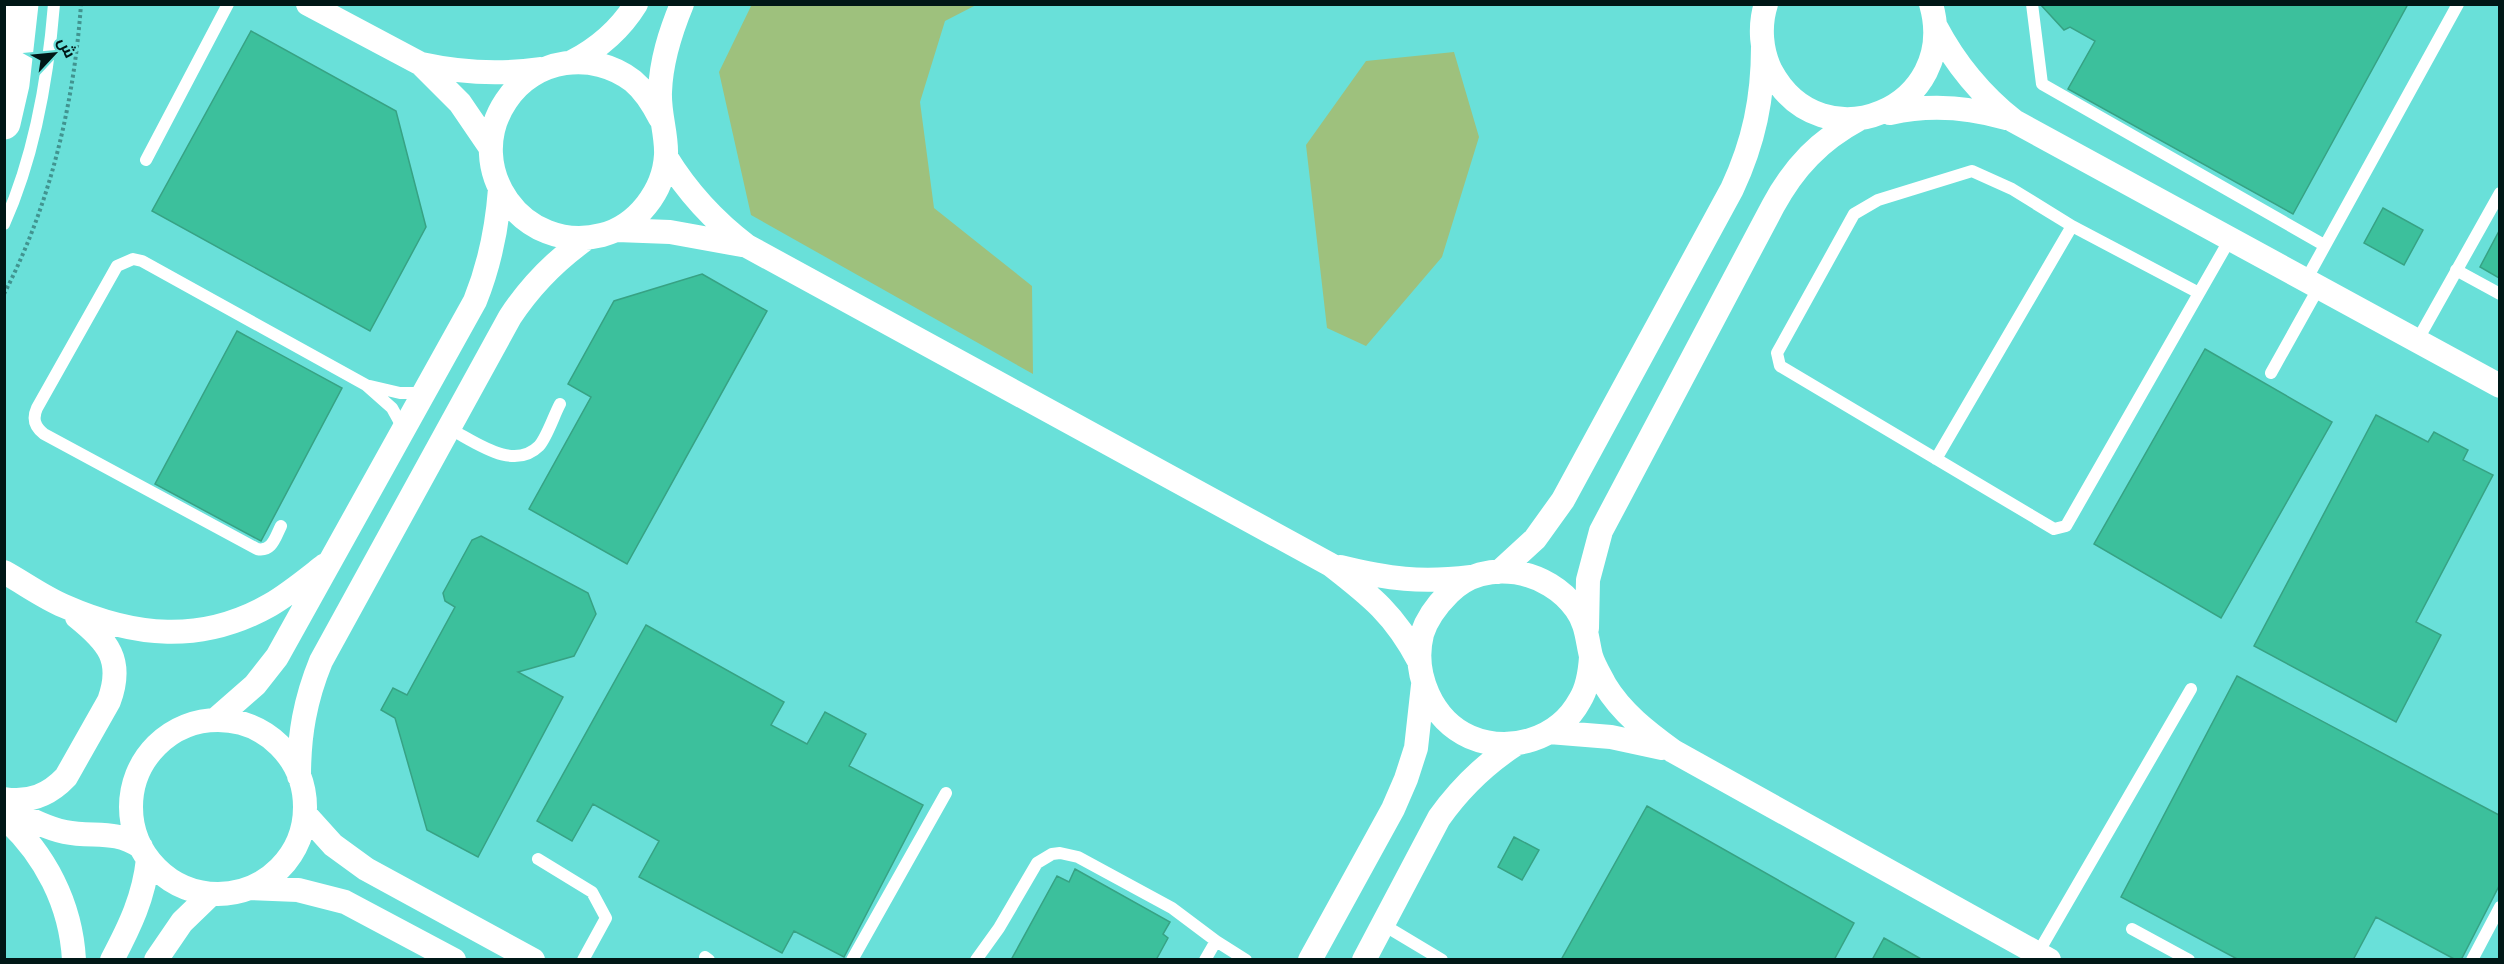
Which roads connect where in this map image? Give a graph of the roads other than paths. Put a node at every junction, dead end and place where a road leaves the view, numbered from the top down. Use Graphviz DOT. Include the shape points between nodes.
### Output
graph roads {
  1 [pos="22,4"];
  2 [pos="54,4"];
  3 [pos="228,4"];
  4 [pos="308,4"];
  5 [pos="636,4"];
  6 [pos="682,4"];
  7 [pos="1746,4"];
  8 [pos="1766,4"];
  9 [pos="2032,4"];
  10 [pos="2458,4"];
  11 [pos="1934,16"];
  12 [pos="1762,39"];
  13 [pos="572,62"];
  14 [pos="421,64"];
  15 [pos="542,69"];
  16 [pos="1868,117"];
  17 [pos="660,118"];
  18 [pos="2014,121"];
  19 [pos="4,123"];
  20 [pos="490,147"];
  21 [pos="666,156"];
  22 [pos="146,160"];
  23 [pos="500,189"];
  24 [pos="2499,193"];
  25 [pos="4,224"];
  26 [pos="2072,226"];
  27 [pos="617,230"];
  28 [pos="587,238"];
  29 [pos="2230,239"];
  30 [pos="2324,245"];
  31 [pos="747,246"];
  32 [pos="2456,270"];
  33 [pos="2312,284"];
  34 [pos="2199,293"];
  35 [pos="2499,294"];
  36 [pos="2417,341"];
  37 [pos="2271,373"];
  38 [pos="366,385"];
  39 [pos="2499,386"];
  40 [pos="424,393"];
  41 [pos="560,404"];
  42 [pos="450,429"];
  43 [pos="404,430"];
  44 [pos="1936,459"];
  45 [pos="281,526"];
  46 [pos="333,557"];
  47 [pos="1331,565"];
  48 [pos="4,572"];
  49 [pos="1499,572"];
  50 [pos="1474,577"];
  51 [pos="62,605"];
  52 [pos="1587,630"];
  53 [pos="1591,657"];
  54 [pos="1421,671"];
  55 [pos="2191,689"];
  56 [pos="215,720"];
  57 [pos="1549,732"];
  58 [pos="1516,744"];
  59 [pos="1673,751"];
  60 [pos="300,776"];
  61 [pos="946,793"];
  62 [pos="4,799"];
  63 [pos="4,806"];
  64 [pos="305,814"];
  65 [pos="4,817"];
  66 [pos="145,853"];
  67 [pos="538,859"];
  68 [pos="250,888"];
  69 [pos="211,894"];
  70 [pos="2499,907"];
  71 [pos="1382,924"];
  72 [pos="2132,928"];
  73 [pos="1216,941"];
  74 [pos="2044,956"];
  75 [pos="74,960"];
  76 [pos="111,960"];
  77 [pos="156,960"];
  78 [pos="454,960"];
  79 [pos="533,960"];
  80 [pos="583,960"];
  81 [pos="852,960"];
  82 [pos="976,960"];
  83 [pos="1205,960"];
  84 [pos="1246,960"];
  85 [pos="1310,960"];
  86 [pos="1364,960"];
  87 [pos="1442,960"];
  88 [pos="2189,960"];
  89 [pos="2472,960"];
  1 -- 19 [label="street" via="13,84"];
  2 -- 25 [label="lane" via="37,125"];
  3 -- 22 [label="lane"];
  4 -- 14 [label="street"];
  5 -- 13 [label="street" via="614,33"];
  6 -- 17 [label="street" via="662,69"];
  7 -- 12 [label="street"];
  8 -- 12 [label="street"];
  9 -- 30 [label="lane" via="2042,84"];
  10 -- 30 [label="lane"];
  11 -- 16 [label="street" via="1935,46 1921,81 1893,107"];
  11 -- 18 [label="street" via="1947,49 1972,82"];
  12 -- 16 [label="street" via="1768,65 1790,96 1822,115 1840,119"];
  12 -- 49 [label="street" via="1760,106 1745,162 1732,189 1563,500 1535,539"];
  13 -- 15 [label="street"];
  13 -- 17 [label="street" via="616,70 649,98"];
  14 -- 15 [label="street" via="481,74"];
  14 -- 20 [label="street" via="459,103"];
  15 -- 20 [label="street" via="525,79 500,109"];
  16 -- 18 [label="street" via="1931,107 1987,112"];
  16 -- 52 [label="street" via="1818,146 1785,184 1601,531 1588,580"];
  17 -- 21 [label="street"];
  18 -- 29 [label="street"];
  20 -- 23 [label="street" via="492,169"];
  21 -- 27 [label="street" via="651,199"];
  21 -- 31 [label="street" via="693,197"];
  23 -- 28 [label="street" via="521,217 536,227 561,236"];
  23 -- 40 [label="street" via="495,235 475,301"];
  24 -- 32 [label="lane"];
  26 -- 34 [label="lane"];
  26 -- 44 [label="lane"];
  26 -- 44 [label="lane" via="2012,189 1972,171 1878,200 1854,214 1777,359 1780,366"];
  27 -- 28 [label="street"];
  27 -- 31 [label="street" via="670,232"];
  28 -- 42 [label="street" via="552,265 522,298"];
  29 -- 33 [label="street"];
  29 -- 34 [label="lane"];
  30 -- 33 [label="lane"];
  31 -- 47 [label="street"];
  32 -- 35 [label="lane"];
  32 -- 36 [label="lane"];
  33 -- 36 [label="street"];
  33 -- 37 [label="lane"];
  34 -- 44 [label="lane" via="2066,526 2054,529"];
  36 -- 39 [label="street"];
  38 -- 40 [label="lane" via="400,393"];
  38 -- 43 [label="lane" via="392,408"];
  38 -- 45 [label="lane" via="141,261 125,261 112,272 37,408 34,420 39,430 257,549 270,547"];
  40 -- 43 [label="street"];
  41 -- 42 [label="lane" via="538,446 519,457 505,457"];
  42 -- 60 [label="street" via="321,662 303,718"];
  43 -- 46 [label="street"];
  46 -- 51 [label="street" via="272,604 232,623 189,632 145,631 103,621"];
  46 -- 56 [label="street" via="277,657 255,685"];
  47 -- 50 [label="street" via="1387,578"];
  47 -- 54 [label="street" via="1392,616"];
  48 -- 51 [label="street"];
  49 -- 50 [label="street"];
  49 -- 52 [label="street" via="1522,573 1543,580 1577,610"];
  50 -- 54 [label="street" via="1451,590 1433,610 1422,634"];
  51 -- 62 [label="street" via="107,645 113,659 114,687 56,787 33,799"];
  52 -- 53 [label="street"];
  53 -- 57 [label="street" via="1589,679 1580,700 1567,718"];
  53 -- 59 [label="street" via="1624,711"];
  54 -- 58 [label="street" via="1438,711 1449,723 1469,736 1492,743"];
  54 -- 85 [label="street" via="1416,748 1406,779"];
  55 -- 74 [label="lane"];
  56 -- 60 [label="street" via="242,723 267,734 286,753"];
  56 -- 66 [label="street" via="173,732 156,745 143,763 134,783 131,805 133,826"];
  57 -- 58 [label="street"];
  57 -- 59 [label="street" via="1611,737"];
  58 -- 71 [label="street" via="1481,768 1452,800"];
  59 -- 74 [label="street"];
  60 -- 64 [label="street"];
  61 -- 81 [label="lane"];
  63 -- 66 [label="street" via="74,834 120,836"];
  64 -- 68 [label="street" via="288,859 267,879"];
  64 -- 79 [label="street" via="333,845 358,863"];
  65 -- 75 [label="street" via="34,848 56,886 70,929"];
  66 -- 69 [label="street" via="166,876"];
  66 -- 76 [label="street" via="145,885 137,910"];
  67 -- 80 [label="lane" via="592,892 600,904 606,918"];
  68 -- 69 [label="street"];
  68 -- 78 [label="street" via="298,890 345,902"];
  69 -- 77 [label="street" via="182,922"];
  70 -- 89 [label="lane"];
  71 -- 86 [label="street"];
  71 -- 87 [label="lane"];
  72 -- 88 [label="lane"];
  73 -- 82 [label="lane" via="1172,908 1078,857 1060,853 1037,863"];
  73 -- 83 [label="lane"];
  73 -- 84 [label="lane"];
}
